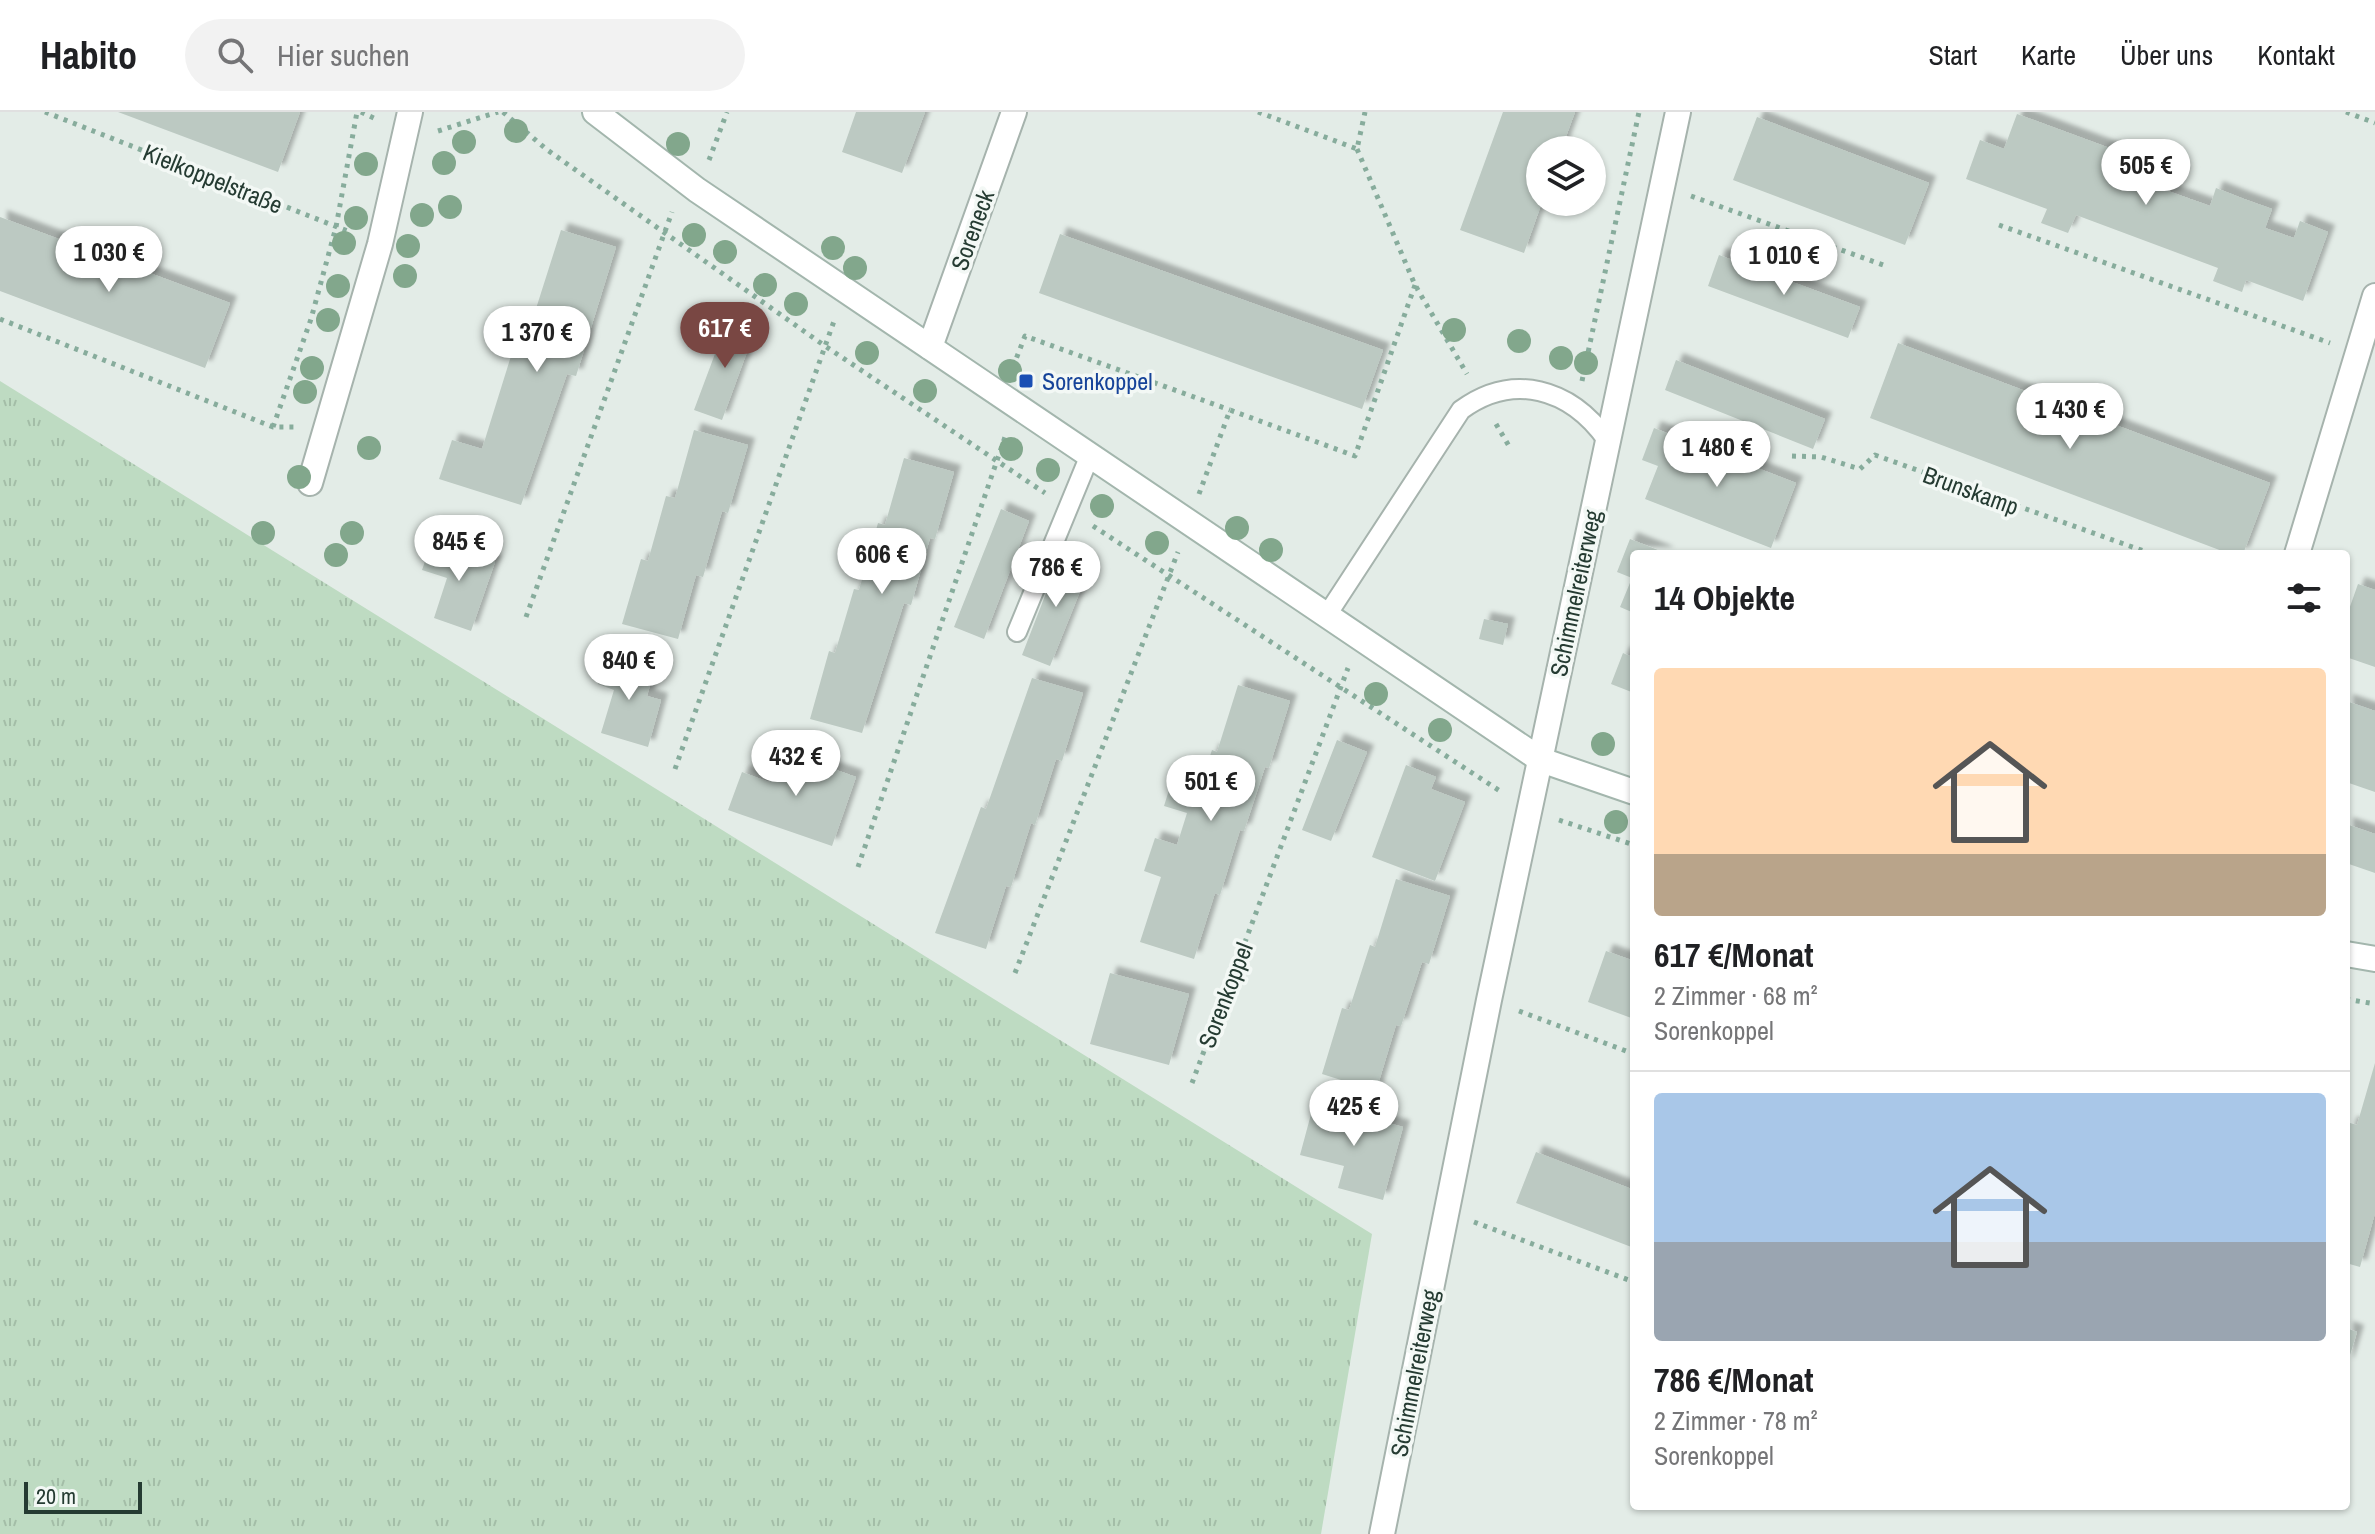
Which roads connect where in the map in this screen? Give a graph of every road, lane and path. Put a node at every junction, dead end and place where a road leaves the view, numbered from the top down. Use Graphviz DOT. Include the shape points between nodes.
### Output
graph roads {
  1 [pos="45,112"];
  2 [pos="357,112"];
  3 [pos="410,112"];
  4 [pos="595,112"];
  5 [pos="727,112"];
  6 [pos="1014,112"];
  7 [pos="1258,112"];
  8 [pos="1365,112"];
  9 [pos="1639,112"];
  10 [pos="1678,112"];
  11 [pos="2346,112"];
  12 [pos="2375,123"];
  13 [pos="1357,149"];
  14 [pos="690,185"];
  15 [pos="1663,186"];
  16 [pos="1999,225"];
  17 [pos="336,227"];
  18 [pos="380,244"];
  19 [pos="1886,266"];
  20 [pos="1415,285"];
  21 [pos="845,290"];
  22 [pos="2375,296"];
  23 [pos="0,319"];
  24 [pos="930,347"];
  25 [pos="2358,353"];
  26 [pos="1480,396"];
  27 [pos="1009,401"];
  28 [pos="1576,407"];
  29 [pos="1230,410"];
  30 [pos="325,426"];
  31 [pos="273,427"];
  32 [pos="1607,440"];
  33 [pos="1509,446"];
  34 [pos="1090,455"];
  35 [pos="1792,456"];
  36 [pos="310,483"];
  37 [pos="1189,522"];
  38 [pos="2141,550"];
  39 [pos="2298,550"];
  40 [pos="1327,615"];
  41 [pos="526,617"];
  42 [pos="1017,632"];
  43 [pos="1359,637"];
  44 [pos="1541,760"];
  45 [pos="675,769"];
  46 [pos="1630,791"];
  47 [pos="858,867"];
  48 [pos="2350,955"];
  49 [pos="2375,959"];
  50 [pos="1015,973"];
  51 [pos="1489,1000"];
  52 [pos="2350,1000"];
  53 [pos="2375,1004"];
  54 [pos="1630,1053"];
  55 [pos="1192,1083"];
  56 [pos="1446,1212"];
  57 [pos="1630,1281"];
  58 [pos="1382,1534"];
  1 -- 17 [label="path, Kielkoppelstraße"];
  2 -- 17 [label="path"];
  3 -- 18 [label="street"];
  4 -- 14 [label="street"];
  5 -- 14 [label="path"];
  6 -- 24 [label="street, Soreneck"];
  7 -- 13 [label="path"];
  8 -- 13 [label="path"];
  9 -- 28 [label="path"];
  10 -- 15 [label="street, Schimmelreiterweg"];
  11 -- 12 [label="path"];
  13 -- 20 [label="path"];
  14 -- 21 [label="street"];
  14 -- 41 [label="path"];
  15 -- 19 [label="path"];
  15 -- 32 [label="street, Schimmelreiterweg"];
  16 -- 25 [label="path"];
  17 -- 18 [label="path, Kielkoppelstraße"];
  17 -- 31 [label="path"];
  18 -- 30 [label="street"];
  20 -- 26 [label="path"];
  20 -- 29 [label="path" via="1355,456"];
  21 -- 24 [label="street"];
  21 -- 45 [label="path"];
  22 -- 25 [label="street"];
  23 -- 31 [label="path"];
  24 -- 27 [label="street"];
  25 -- 39 [label="street"];
  26 -- 28 [label="lane" via="1504,388 1530,390"];
  26 -- 33 [label="path"];
  26 -- 40 [label="lane" via="1461,410"];
  27 -- 29 [label="path" via="1025,336"];
  27 -- 34 [label="street"];
  27 -- 47 [label="path"];
  28 -- 32 [label="lane"];
  29 -- 37 [label="path"];
  30 -- 31 [label="path"];
  30 -- 36 [label="street"];
  32 -- 44 [label="street, Schimmelreiterweg"];
  34 -- 37 [label="street"];
  34 -- 42 [label="lane"];
  35 -- 38 [label="path, Brunskamp" via="1821,457 1860,469 1875,455"];
  37 -- 40 [label="street"];
  37 -- 50 [label="path"];
  40 -- 43 [label="street"];
  43 -- 44 [label="street"];
  43 -- 55 [label="path, Sorenkoppel"];
  44 -- 46 [label="street"];
  44 -- 51 [label="street, Schimmelreiterweg"];
  48 -- 49 [label="street"];
  51 -- 54 [label="path"];
  51 -- 56 [label="street, Schimmelreiterweg"];
  52 -- 53 [label="path"];
  56 -- 57 [label="path"];
  56 -- 58 [label="street, Schimmelreiterweg"];
}
